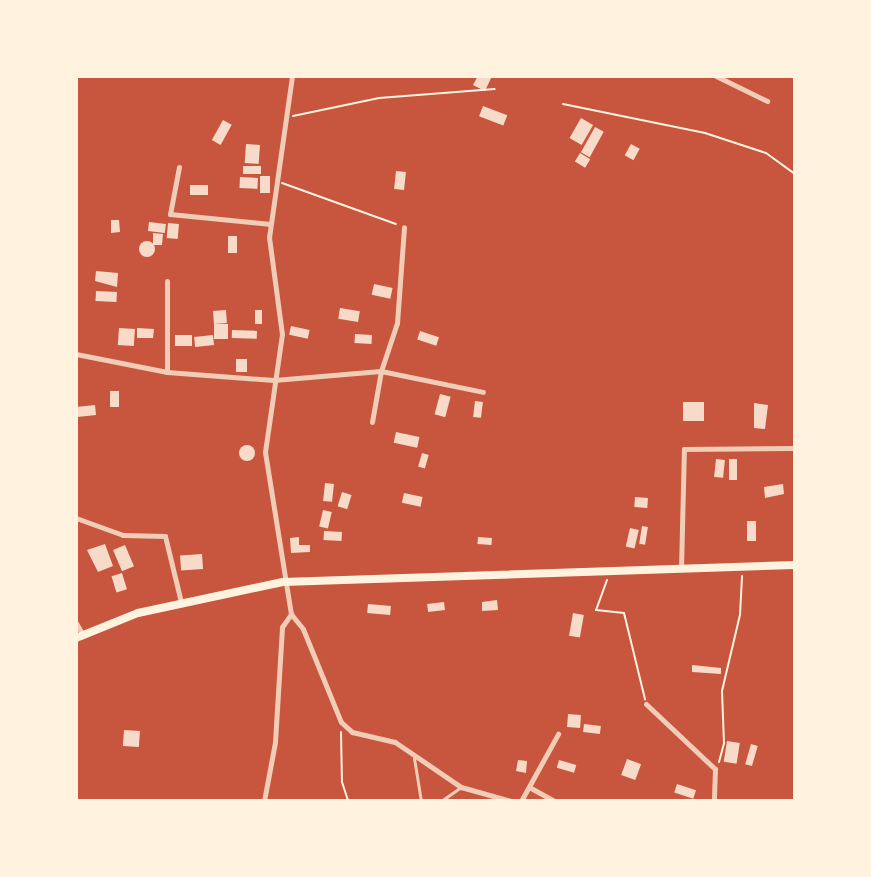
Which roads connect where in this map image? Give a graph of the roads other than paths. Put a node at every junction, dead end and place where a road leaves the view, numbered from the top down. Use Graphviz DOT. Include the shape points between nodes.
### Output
graph roads {
  1 [pos="292,76"];
  2 [pos="716,76"];
  3 [pos="767,101"];
  4 [pos="179,167"];
  5 [pos="271,224"];
  6 [pos="404,227"];
  7 [pos="167,281"];
  8 [pos="76,354"];
  9 [pos="381,371"];
  10 [pos="167,372"];
  11 [pos="274,380"];
  12 [pos="483,392"];
  13 [pos="372,422"];
  14 [pos="795,448"];
  15 [pos="76,518"];
  16 [pos="795,565"];
  17 [pos="681,570"];
  18 [pos="283,582"];
  19 [pos="181,602"];
  20 [pos="291,614"];
  21 [pos="76,623"];
  22 [pos="80,636"];
  23 [pos="646,704"];
  24 [pos="558,734"];
  25 [pos="408,750"];
  26 [pos="461,787"];
  27 [pos="529,787"];
  28 [pos="264,801"];
  29 [pos="421,801"];
  30 [pos="441,801"];
  31 [pos="511,801"];
  32 [pos="521,801"];
  33 [pos="554,801"];
  34 [pos="714,801"];
  1 -- 5 [label="street"];
  2 -- 3 [label="street"];
  4 -- 5 [label="street" via="170,214"];
  5 -- 11 [label="street" via="282,334"];
  6 -- 9 [label="street" via="397,323"];
  7 -- 10 [label="street"];
  8 -- 10 [label="street"];
  9 -- 11 [label="street"];
  9 -- 12 [label="street"];
  9 -- 13 [label="street"];
  10 -- 11 [label="street"];
  11 -- 18 [label="street" via="265,452"];
  14 -- 17 [label="street" via="684,449"];
  15 -- 19 [label="street" via="123,535 165,536"];
  16 -- 17 [label="main road"];
  17 -- 18 [label="main road"];
  18 -- 19 [label="main road"];
  18 -- 20 [label="street"];
  19 -- 22 [label="main road"];
  20 -- 25 [label="street" via="303,629 341,722 352,732"];
  20 -- 28 [label="street" via="282,627 275,742"];
  21 -- 22 [label="street"];
  23 -- 34 [label="street" via="715,769"];
  24 -- 27 [label="street"];
  25 -- 26 [label="street"];
  25 -- 29 [label="lane" via="419,776"];
  26 -- 30 [label="lane"];
  26 -- 31 [label="street"];
  27 -- 32 [label="street"];
  27 -- 33 [label="street"];
}
